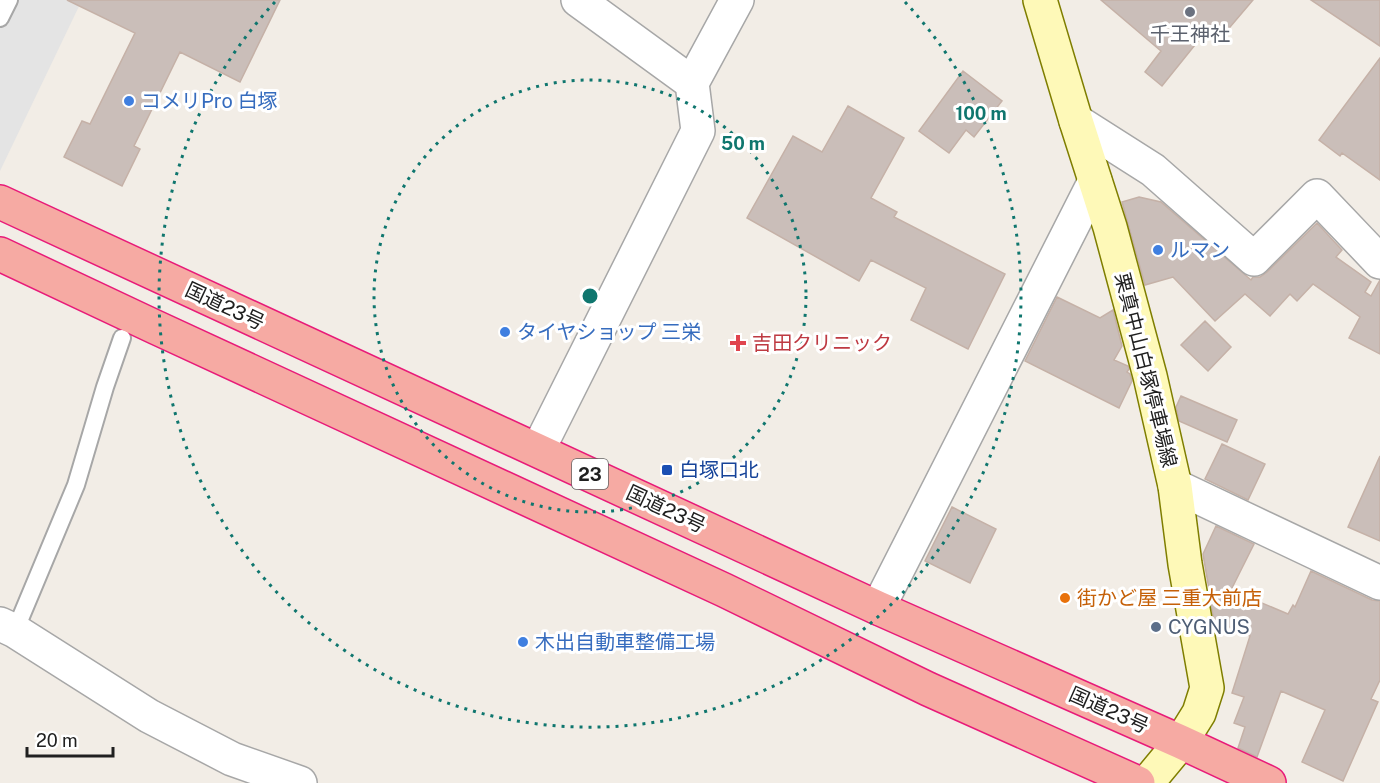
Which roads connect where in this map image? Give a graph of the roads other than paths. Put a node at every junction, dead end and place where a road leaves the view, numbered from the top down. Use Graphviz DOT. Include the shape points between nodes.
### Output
graph roads {
  1 [pos="9,0"];
  2 [pos="578,0"];
  3 [pos="737,0"];
  4 [pos="1040,0"];
  5 [pos="0,18"];
  6 [pos="692,83"];
  7 [pos="1076,121"];
  8 [pos="1095,181"];
  9 [pos="0,202"];
  10 [pos="0,254"];
  11 [pos="1380,262"];
  12 [pos="122,338"];
  13 [pos="538,450"];
  14 [pos="1175,486"];
  15 [pos="1380,583"];
  16 [pos="878,608"];
  17 [pos="8,628"];
  18 [pos="1181,742"];
  19 [pos="300,783"];
  20 [pos="1138,783"];
  21 [pos="1147,783"];
  22 [pos="1269,783"];
  1 -- 5 [label="lane"];
  2 -- 6 [label="street"];
  3 -- 6 [label="street"];
  4 -- 7 [label="main road, 栗真中山白塚停車場線"];
  6 -- 13 [label="street" via="698,130"];
  7 -- 8 [label="main road, 栗真中山白塚停車場線"];
  7 -- 11 [label="street" via="1153,170 1254,259 1317,196"];
  8 -- 14 [label="main road, 栗真中山白塚停車場線" via="1150,376"];
  8 -- 16 [label="street"];
  9 -- 13 [label="highway, 国道23号 / 23"];
  10 -- 20 [label="highway, 23"];
  12 -- 17 [label="lane" via="76,485"];
  13 -- 16 [label="highway, 国道23号 / 23"];
  14 -- 15 [label="street"];
  14 -- 18 [label="main road, 栗真中山白塚停車場線" via="1207,688 1199,713"];
  16 -- 18 [label="highway, 国道23号 / 23"];
  17 -- 19 [label="street" via="148,716 232,759"];
  18 -- 21 [label="main road, 栗真中山白塚停車場線"];
  18 -- 22 [label="highway, 国道23号 / 23"];
}
